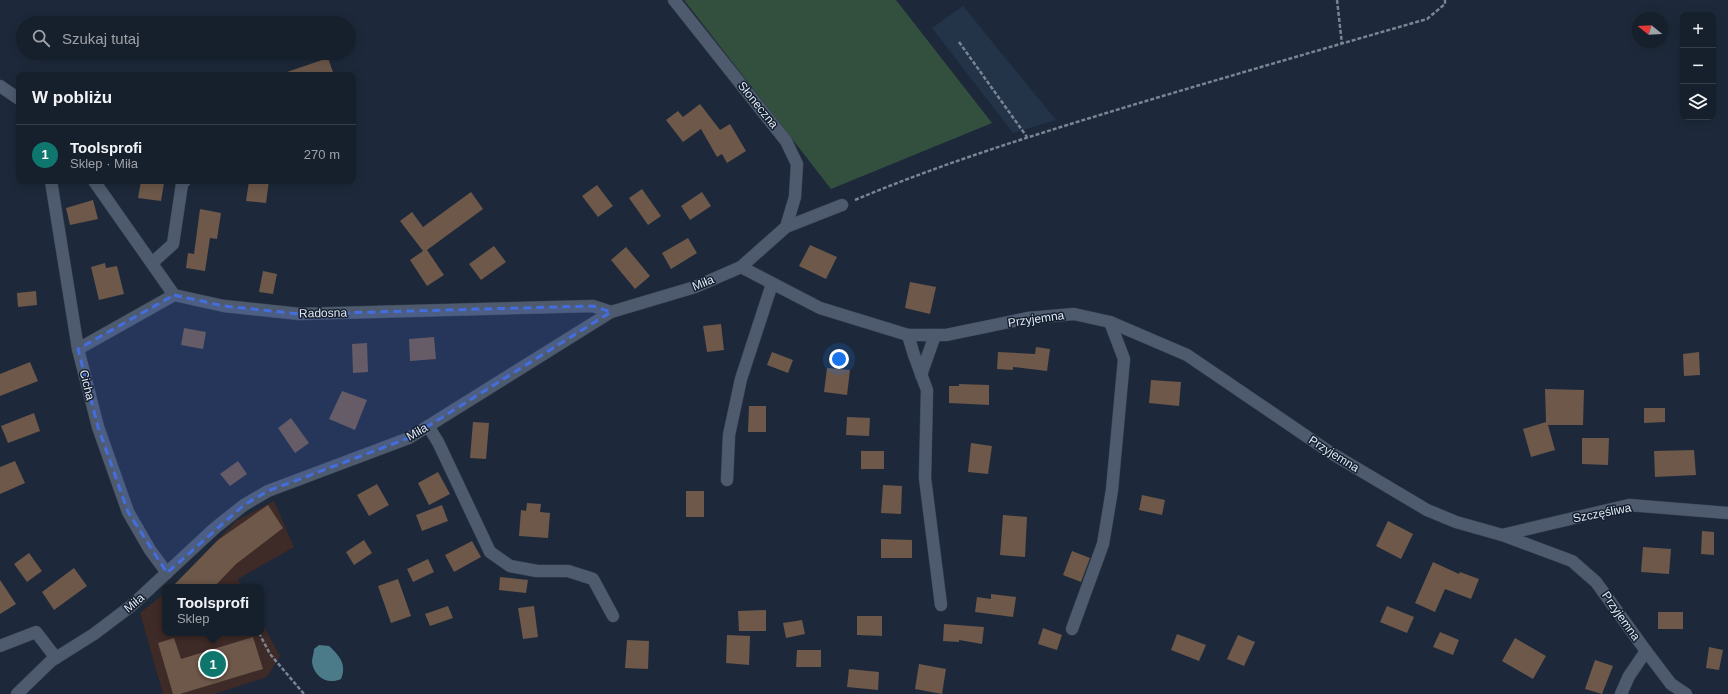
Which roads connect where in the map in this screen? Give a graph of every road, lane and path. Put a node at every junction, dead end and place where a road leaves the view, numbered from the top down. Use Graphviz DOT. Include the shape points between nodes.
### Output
graph roads {
  1 [pos="674,0"];
  2 [pos="1337,0"];
  3 [pos="1445,0"];
  4 [pos="959,42"];
  5 [pos="1342,44"];
  6 [pos="0,86"];
  7 [pos="16,97"];
  8 [pos="1027,137"];
  9 [pos="51,184"];
  10 [pos="96,184"];
  11 [pos="182,184"];
  12 [pos="842,205"];
  13 [pos="786,227"];
  14 [pos="152,263"];
  15 [pos="741,266"];
  16 [pos="772,284"];
  17 [pos="174,295"];
  18 [pos="611,312"];
  19 [pos="1110,322"];
  20 [pos="908,335"];
  21 [pos="935,335"];
  22 [pos="78,349"];
  23 [pos="921,375"];
  24 [pos="428,426"];
  25 [pos="727,480"];
  26 [pos="1728,512"];
  27 [pos="1502,535"];
  28 [pos="167,573"];
  29 [pos="941,605"];
  30 [pos="613,616"];
  31 [pos="1072,629"];
  32 [pos="261,636"];
  33 [pos="0,646"];
  34 [pos="1646,651"];
  35 [pos="56,658"];
  36 [pos="17,694"];
  37 [pos="304,694"];
  38 [pos="1621,694"];
  39 [pos="1686,694"];
  1 -- 13 [label="street, Słoneczna" via="786,141 797,164 795,196"];
  2 -- 5 [label="path"];
  3 -- 5 [label="path" via="1445,4 1427,19"];
  4 -- 8 [label="path"];
  5 -- 8 [label="path"];
  6 -- 7 [label="street"];
  8 -- 12 [label="path" via="909,177"];
  9 -- 22 [label="street, Cicha"];
  10 -- 14 [label="street"];
  11 -- 14 [label="street" via="173,244"];
  12 -- 13 [label="street, Miła"];
  13 -- 15 [label="street, Miła"];
  14 -- 17 [label="street"];
  15 -- 16 [label="street, Przyjemna"];
  15 -- 18 [label="street, Miła" via="695,287"];
  16 -- 20 [label="street, Przyjemna" via="820,308"];
  16 -- 25 [label="street" via="740,379 729,434"];
  17 -- 18 [label="street, Radosna" via="224,306 300,314 593,306"];
  17 -- 22 [label="street"];
  18 -- 24 [label="street, Miła"];
  19 -- 21 [label="street, Przyjemna" via="1074,314 1028,318"];
  19 -- 27 [label="street, Przyjemna" via="1187,355 1331,453 1427,510 1456,522"];
  19 -- 31 [label="street" via="1124,359 1112,490 1102,544"];
  20 -- 21 [label="street, Przyjemna"];
  20 -- 23 [label="street"];
  21 -- 23 [label="street"];
  22 -- 28 [label="street, Cicha" via="98,427 128,512"];
  23 -- 29 [label="street" via="927,390 925,478"];
  24 -- 28 [label="street, Miła" via="409,438 268,491 244,505 215,528"];
  24 -- 30 [label="street" via="490,552 510,566 537,571 568,571 593,579"];
  26 -- 27 [label="street, Szczęśliwa" via="1629,505"];
  27 -- 34 [label="street, Przyjemna" via="1572,560 1596,582"];
  28 -- 35 [label="street, Miła" via="131,606"];
  32 -- 37 [label="path" via="270,654"];
  33 -- 35 [label="street" via="36,632"];
  34 -- 38 [label="street" via="1629,676"];
  34 -- 39 [label="street, Przyjemna" via="1672,684"];
  35 -- 36 [label="street, Miła"];
}
